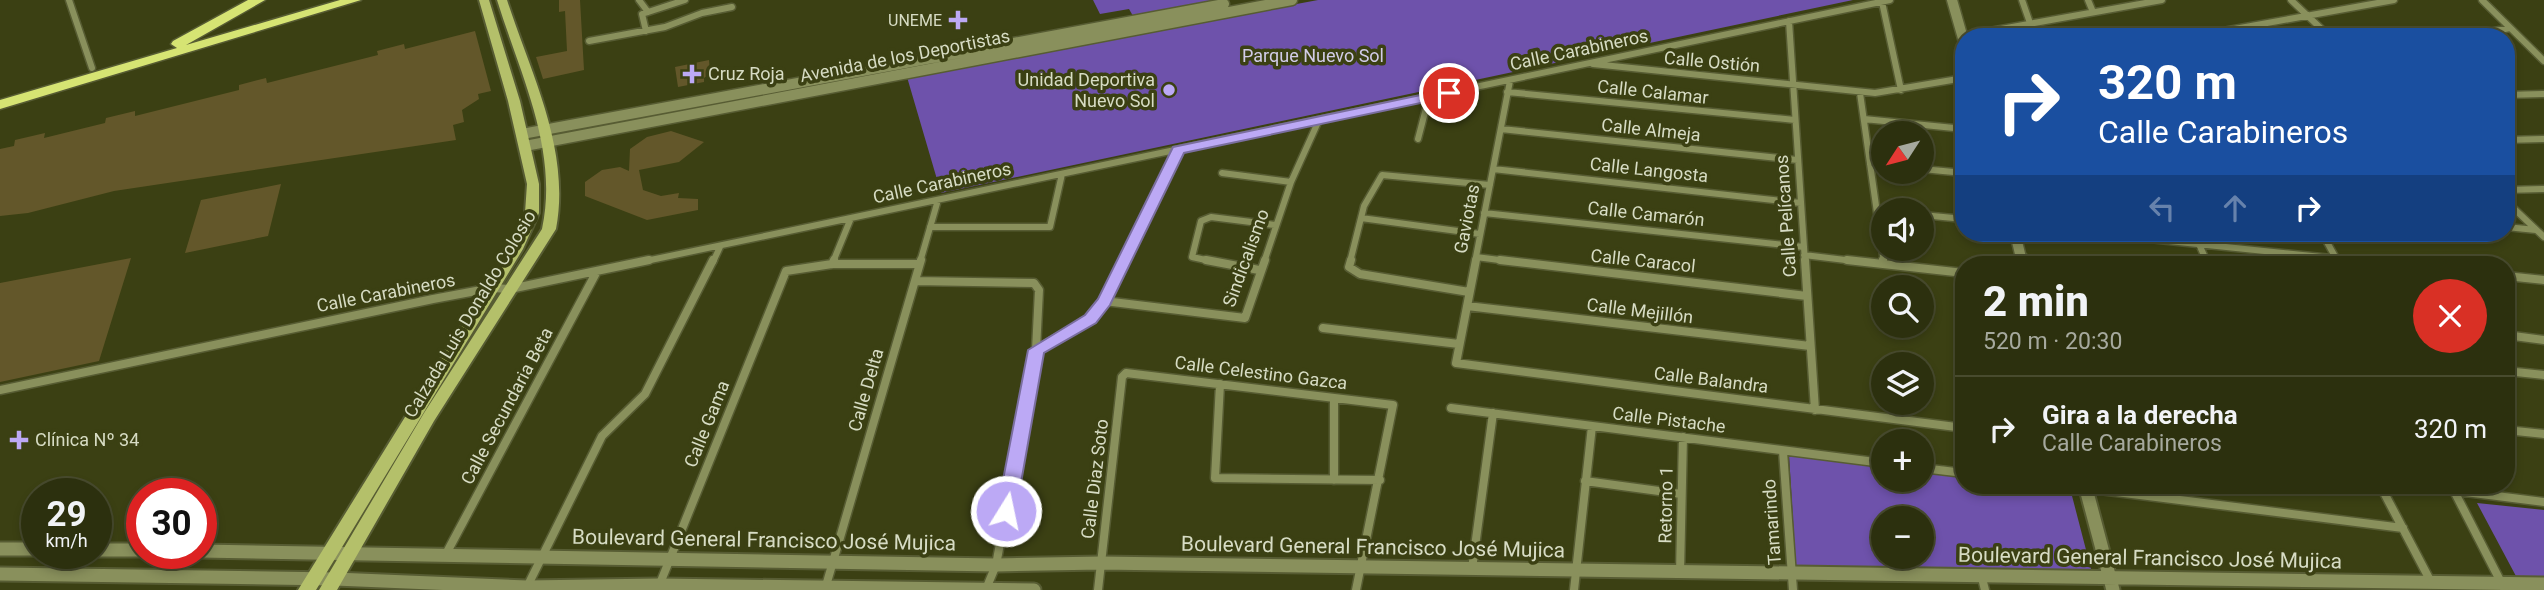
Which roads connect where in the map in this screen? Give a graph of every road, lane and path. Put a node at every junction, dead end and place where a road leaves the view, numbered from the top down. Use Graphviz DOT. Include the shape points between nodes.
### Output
graph roads {
  1 [pos="69,0"];
  2 [pos="258,0"];
  3 [pos="355,0"];
  4 [pos="484,0"];
  5 [pos="502,0"];
  6 [pos="639,0"];
  7 [pos="685,0"];
  8 [pos="1248,0"];
  9 [pos="1292,0"];
  10 [pos="1952,0"];
  11 [pos="2022,0"];
  12 [pos="2088,0"];
  13 [pos="2162,0"];
  14 [pos="2291,0"];
  15 [pos="2394,0"];
  16 [pos="2482,0"];
  17 [pos="326,1"];
  18 [pos="1886,1"];
  19 [pos="2363,2"];
  20 [pos="1256,3"];
  21 [pos="241,4"];
  22 [pos="732,7"];
  23 [pos="649,12"];
  24 [pos="2093,12"];
  25 [pos="2307,15"];
  26 [pos="298,17"];
  27 [pos="490,21"];
  28 [pos="1789,21"];
  29 [pos="2030,23"];
  30 [pos="509,26"];
  31 [pos="1960,28"];
  32 [pos="2009,28"];
  33 [pos="2248,28"];
  34 [pos="2321,28"];
  35 [pos="2510,28"];
  36 [pos="646,31"];
  37 [pos="2515,33"];
  38 [pos="1084,35"];
  39 [pos="205,36"];
  40 [pos="234,36"];
  41 [pos="589,41"];
  42 [pos="178,44"];
  43 [pos="2544,61"];
  44 [pos="1586,64"];
  45 [pos="93,68"];
  46 [pos="1955,80"];
  47 [pos="1510,81"];
  48 [pos="1793,84"];
  49 [pos="1901,90"];
  50 [pos="1507,92"];
  51 [pos="1860,93"];
  52 [pos="2544,94"];
  53 [pos="0,95"];
  54 [pos="2515,95"];
  55 [pos="1429,97"];
  56 [pos="0,105"];
  57 [pos="1864,119"];
  58 [pos="1320,120"];
  59 [pos="1795,120"];
  60 [pos="1955,127"];
  61 [pos="1500,128"];
  62 [pos="545,136"];
  63 [pos="1418,139"];
  64 [pos="2544,139"];
  65 [pos="524,140"];
  66 [pos="2515,140"];
  67 [pos="1178,150"];
  68 [pos="1798,160"];
  69 [pos="1870,164"];
  70 [pos="1493,169"];
  71 [pos="1934,170"];
  72 [pos="1955,172"];
  73 [pos="1222,173"];
  74 [pos="1062,174"];
  75 [pos="1291,182"];
  76 [pos="1490,185"];
  77 [pos="2544,189"];
  78 [pos="2515,190"];
  79 [pos="1877,198"];
  80 [pos="938,200"];
  81 [pos="1801,203"];
  82 [pos="2515,210"];
  83 [pos="1484,213"];
  84 [pos="1934,216"];
  85 [pos="851,218"];
  86 [pos="1361,218"];
  87 [pos="1955,218"];
  88 [pos="1275,225"];
  89 [pos="930,227"];
  90 [pos="2515,228"];
  91 [pos="2536,230"];
  92 [pos="1480,234"];
  93 [pos="2544,237"];
  94 [pos="2180,242"];
  95 [pos="2199,244"];
  96 [pos="720,247"];
  97 [pos="1804,251"];
  98 [pos="2204,256"];
  99 [pos="2296,256"];
  100 [pos="1476,257"];
  101 [pos="1884,261"];
  102 [pos="832,264"];
  103 [pos="919,264"];
  104 [pos="1884,264"];
  105 [pos="1259,270"];
  106 [pos="1955,272"];
  107 [pos="596,273"];
  108 [pos="2515,277"];
  109 [pos="2544,280"];
  110 [pos="915,281"];
  111 [pos="492,288"];
  112 [pos="510,289"];
  113 [pos="1469,292"];
  114 [pos="1807,296"];
  115 [pos="1104,302"];
  116 [pos="1467,306"];
  117 [pos="1323,328"];
  118 [pos="2515,336"];
  119 [pos="2544,340"];
  120 [pos="1459,344"];
  121 [pos="1810,346"];
  122 [pos="1036,350"];
  123 [pos="1455,363"];
  124 [pos="2515,372"];
  125 [pos="1126,373"];
  126 [pos="2544,375"];
  127 [pos="1220,384"];
  128 [pos="0,390"];
  129 [pos="1335,398"];
  130 [pos="1451,408"];
  131 [pos="1815,410"];
  132 [pos="1493,413"];
  133 [pos="1592,426"];
  134 [pos="1955,427"];
  135 [pos="2515,431"];
  136 [pos="2544,434"];
  137 [pos="1683,437"];
  138 [pos="1783,451"];
  139 [pos="1871,462"];
  140 [pos="1934,469"];
  141 [pos="1955,472"];
  142 [pos="1334,480"];
  143 [pos="1380,480"];
  144 [pos="1585,481"];
  145 [pos="1681,494"];
  146 [pos="2088,494"];
  147 [pos="2146,494"];
  148 [pos="2385,494"];
  149 [pos="2456,494"];
  150 [pos="2492,494"];
  151 [pos="2544,502"];
  152 [pos="2403,528"];
  153 [pos="0,549"];
  154 [pos="21,549"];
  155 [pos="217,551"];
  156 [pos="329,551"];
  157 [pos="352,552"];
  158 [pos="446,554"];
  159 [pos="543,558"];
  160 [pos="670,558"];
  161 [pos="833,560"];
  162 [pos="1101,563"];
  163 [pos="996,565"];
  164 [pos="1360,568"];
  165 [pos="173,569"];
  166 [pos="1472,570"];
  167 [pos="1575,571"];
  168 [pos="1680,573"];
  169 [pos="0,574"];
  170 [pos="168,576"];
  171 [pos="1793,582"];
  172 [pos="2111,583"];
  173 [pos="2431,583"];
  174 [pos="310,584"];
  175 [pos="331,584"];
  176 [pos="1984,584"];
  177 [pos="2247,584"];
  178 [pos="2544,584"];
  179 [pos="2318,585"];
  180 [pos="2379,586"];
  181 [pos="426,587"];
  182 [pos="658,587"];
  183 [pos="2504,587"];
  184 [pos="526,588"];
  185 [pos="825,589"];
  186 [pos="986,589"];
  187 [pos="1034,590"];
  188 [pos="1098,590"];
  189 [pos="1356,590"];
  190 [pos="1574,590"];
  1 -- 45 [label="street"];
  2 -- 21 [label="main road"];
  3 -- 26 [label="main road"];
  4 -- 27 [label="main road, Calzada Luis Donaldo Colosio"];
  5 -- 30 [label="main road, Calzada Luis Donaldo Colosio"];
  6 -- 23 [label="street"];
  7 -- 23 [label="street"];
  8 -- 38 [label="street, Avenida de los Deportistas"];
  9 -- 20 [label="street, Avenida de los Deportistas"];
  10 -- 31 [label="street"];
  11 -- 29 [label="street"];
  12 -- 24 [label="street"];
  13 -- 24 [label="street"];
  14 -- 25 [label="street"];
  15 -- 19 [label="street"];
  16 -- 35 [label="street"];
  17 -- 26 [label="main road" via="291,15"];
  17 -- 39 [label="main road"];
  18 -- 28 [label="street, Calle Carabineros"];
  18 -- 49 [label="street"];
  19 -- 25 [label="street"];
  20 -- 38 [label="street, Avenida de los Deportistas"];
  21 -- 42 [label="main road"];
  22 -- 36 [label="street"];
  23 -- 36 [label="street" via="642,14"];
  24 -- 29 [label="street"];
  25 -- 33 [label="street"];
  25 -- 34 [label="street"];
  26 -- 40 [label="main road"];
  27 -- 30 [label="main road" via="500,20"];
  27 -- 65 [label="main road, Calzada Luis Donaldo Colosio"];
  28 -- 44 [label="street, Calle Carabineros"];
  28 -- 48 [label="street, Calle Pelícanos"];
  29 -- 32 [label="street"];
  30 -- 62 [label="main road, Calzada Luis Donaldo Colosio"];
  36 -- 41 [label="street"];
  37 -- 43 [label="street"];
  38 -- 62 [label="street, Avenida de los Deportistas"];
  39 -- 40 [label="main road" via="238,32"];
  39 -- 42 [label="main road"];
  40 -- 56 [label="main road"];
  42 -- 45 [label="main road"];
  44 -- 47 [label="street, Calle Carabineros"];
  44 -- 48 [label="street, Calle Ostión"];
  45 -- 53 [label="main road"];
  46 -- 49 [label="street, Calle Ostión"];
  47 -- 50 [label="street, Gaviotas"];
  47 -- 55 [label="street, Calle Carabineros"];
  48 -- 51 [label="street, Calle Ostión"];
  48 -- 59 [label="street, Calle Pelícanos"];
  49 -- 51 [label="street, Calle Ostión"];
  50 -- 59 [label="street, Calle Calamar"];
  50 -- 61 [label="street, Gaviotas"];
  51 -- 57 [label="street"];
  52 -- 54 [label="street"];
  55 -- 58 [label="street, Calle Carabineros"];
  55 -- 63 [label="street"];
  57 -- 60 [label="street"];
  57 -- 69 [label="street"];
  58 -- 67 [label="street, Calle Carabineros"];
  58 -- 75 [label="street, Sindicalismo"];
  59 -- 68 [label="street, Calle Pelícanos"];
  61 -- 68 [label="street, Calle Almeja"];
  61 -- 70 [label="street, Gaviotas"];
  62 -- 65 [label="street, Avenida de los Deportistas"];
  62 -- 112 [label="main road, Calzada Luis Donaldo Colosio" via="556,177 554,213 549,229"];
  64 -- 66 [label="street"];
  65 -- 111 [label="main road, Calzada Luis Donaldo Colosio" via="535,198 532,213 526,233"];
  67 -- 74 [label="street, Calle Carabineros"];
  67 -- 115 [label="street"];
  68 -- 81 [label="street, Calle Pelícanos"];
  69 -- 79 [label="street"];
  70 -- 76 [label="street, Gaviotas"];
  70 -- 81 [label="street, Calle Langosta"];
  71 -- 72 [label="street"];
  73 -- 75 [label="street"];
  74 -- 80 [label="street, Calle Carabineros"];
  74 -- 89 [label="street" via="1050,227"];
  75 -- 88 [label="street, Sindicalismo"];
  76 -- 83 [label="street, Gaviotas"];
  76 -- 86 [label="street" via="1382,175"];
  77 -- 78 [label="street"];
  80 -- 85 [label="street, Calle Carabineros"];
  80 -- 89 [label="street, Calle Delta"];
  81 -- 97 [label="street, Calle Pelícanos"];
  82 -- 91 [label="street"];
  83 -- 92 [label="street, Gaviotas"];
  83 -- 97 [label="street, Calle Camarón"];
  84 -- 87 [label="street"];
  85 -- 96 [label="street, Calle Carabineros"];
  85 -- 102 [label="street"];
  86 -- 92 [label="street"];
  86 -- 113 [label="street" via="1349,267 1353,272"];
  88 -- 105 [label="street, Sindicalismo"];
  88 -- 105 [label="street" via="1211,217 1201,220 1192,257"];
  89 -- 103 [label="street, Calle Delta"];
  90 -- 91 [label="street"];
  91 -- 93 [label="street"];
  92 -- 100 [label="street, Gaviotas"];
  94 -- 95 [label="street"];
  95 -- 98 [label="street"];
  95 -- 99 [label="street"];
  96 -- 107 [label="street, Calle Carabineros"];
  96 -- 159 [label="street" via="645,394 612,421 602,436"];
  97 -- 104 [label="street, Calle Camarón"];
  97 -- 114 [label="street, Calle Pelícanos"];
  100 -- 113 [label="street, Gaviotas"];
  100 -- 114 [label="street, Calle Caracol"];
  101 -- 104 [label="street"];
  102 -- 103 [label="street"];
  102 -- 160 [label="street, Calle Gama" via="786,271"];
  103 -- 110 [label="street, Calle Delta"];
  104 -- 106 [label="street, Calle Camarón"];
  105 -- 115 [label="street, Sindicalismo" via="1242,319"];
  107 -- 112 [label="street, Calle Carabineros"];
  107 -- 158 [label="street, Calle Secundaria Beta"];
  108 -- 109 [label="street"];
  110 -- 122 [label="street" via="1038,286"];
  110 -- 161 [label="street, Calle Delta"];
  111 -- 112 [label="street, Calle Carabineros"];
  111 -- 128 [label="street, Calle Carabineros"];
  111 -- 156 [label="main road, Calzada Luis Donaldo Colosio"];
  112 -- 157 [label="main road, Calzada Luis Donaldo Colosio" via="429,417"];
  113 -- 116 [label="street, Gaviotas"];
  114 -- 121 [label="street, Calle Pelícanos"];
  115 -- 122 [label="street" via="1090,319"];
  116 -- 120 [label="street, Gaviotas"];
  116 -- 121 [label="street, Calle Mejillón"];
  117 -- 120 [label="street"];
  118 -- 119 [label="street"];
  120 -- 123 [label="street, Gaviotas"];
  121 -- 131 [label="street, Calle Pelícanos"];
  122 -- 163 [label="street"];
  123 -- 131 [label="street, Calle Balandra"];
  124 -- 126 [label="street"];
  125 -- 127 [label="street, Calle Celestino Gazca"];
  125 -- 162 [label="street, Calle Diaz Soto"];
  127 -- 129 [label="street, Calle Celestino Gazca"];
  127 -- 142 [label="street" via="1215,478"];
  129 -- 142 [label="street"];
  129 -- 143 [label="street, Calle Celestino Gazca" via="1393,405"];
  130 -- 132 [label="street, Calle Pistache"];
  131 -- 134 [label="street, Calle Balandra"];
  132 -- 133 [label="street, Calle Pistache"];
  132 -- 166 [label="street"];
  133 -- 137 [label="street, Calle Pistache"];
  133 -- 144 [label="street"];
  135 -- 136 [label="street"];
  137 -- 138 [label="street, Calle Pistache"];
  137 -- 145 [label="street, Retorno 1"];
  138 -- 139 [label="street, Calle Pistache"];
  138 -- 171 [label="street, Tamarindo"];
  140 -- 141 [label="street"];
  142 -- 143 [label="street"];
  143 -- 164 [label="street"];
  144 -- 145 [label="street"];
  144 -- 167 [label="street"];
  145 -- 168 [label="street, Retorno 1"];
  146 -- 172 [label="street"];
  147 -- 152 [label="street"];
  148 -- 152 [label="street"];
  149 -- 183 [label="street"];
  150 -- 151 [label="street"];
  152 -- 173 [label="street"];
  153 -- 154 [label="street"];
  155 -- 156 [label="street, Boulevard General Francisco José Mujica"];
  156 -- 157 [label="street, Boulevard General Francisco José Mujica"];
  156 -- 174 [label="main road, Calzada Luis Donaldo Colosio"];
  157 -- 158 [label="street, Boulevard General Francisco José Mujica"];
  157 -- 175 [label="main road, Calzada Luis Donaldo Colosio"];
  158 -- 159 [label="street, Boulevard General Francisco José Mujica"];
  159 -- 160 [label="street, Boulevard General Francisco José Mujica"];
  159 -- 184 [label="street"];
  160 -- 161 [label="street, Boulevard General Francisco José Mujica"];
  160 -- 182 [label="street, Calle Gama"];
  161 -- 163 [label="street, Boulevard General Francisco José Mujica"];
  161 -- 185 [label="street, Calle Delta"];
  162 -- 163 [label="street, Boulevard General Francisco José Mujica"];
  162 -- 164 [label="street, Boulevard General Francisco José Mujica"];
  162 -- 188 [label="street, Calle Diaz Soto"];
  163 -- 186 [label="street"];
  164 -- 166 [label="street, Boulevard General Francisco José Mujica"];
  164 -- 189 [label="street"];
  165 -- 170 [label="street"];
  166 -- 167 [label="street, Boulevard General Francisco José Mujica"];
  167 -- 168 [label="street, Boulevard General Francisco José Mujica"];
  167 -- 190 [label="street"];
  168 -- 171 [label="street, Boulevard General Francisco José Mujica"];
  169 -- 170 [label="street"];
  170 -- 174 [label="street"];
  171 -- 176 [label="street, Boulevard General Francisco José Mujica"];
  172 -- 176 [label="street, Boulevard General Francisco José Mujica"];
  172 -- 177 [label="street, Boulevard General Francisco José Mujica"];
  173 -- 180 [label="street, Boulevard General Francisco José Mujica"];
  173 -- 183 [label="street, Boulevard General Francisco José Mujica"];
  174 -- 175 [label="street"];
  175 -- 181 [label="street"];
  177 -- 179 [label="street, Boulevard General Francisco José Mujica"];
  178 -- 183 [label="street, Boulevard General Francisco José Mujica"];
  179 -- 180 [label="street, Boulevard General Francisco José Mujica"];
  181 -- 184 [label="street"];
  182 -- 184 [label="street"];
  182 -- 185 [label="street"];
  185 -- 186 [label="street"];
  186 -- 187 [label="street"];
}
